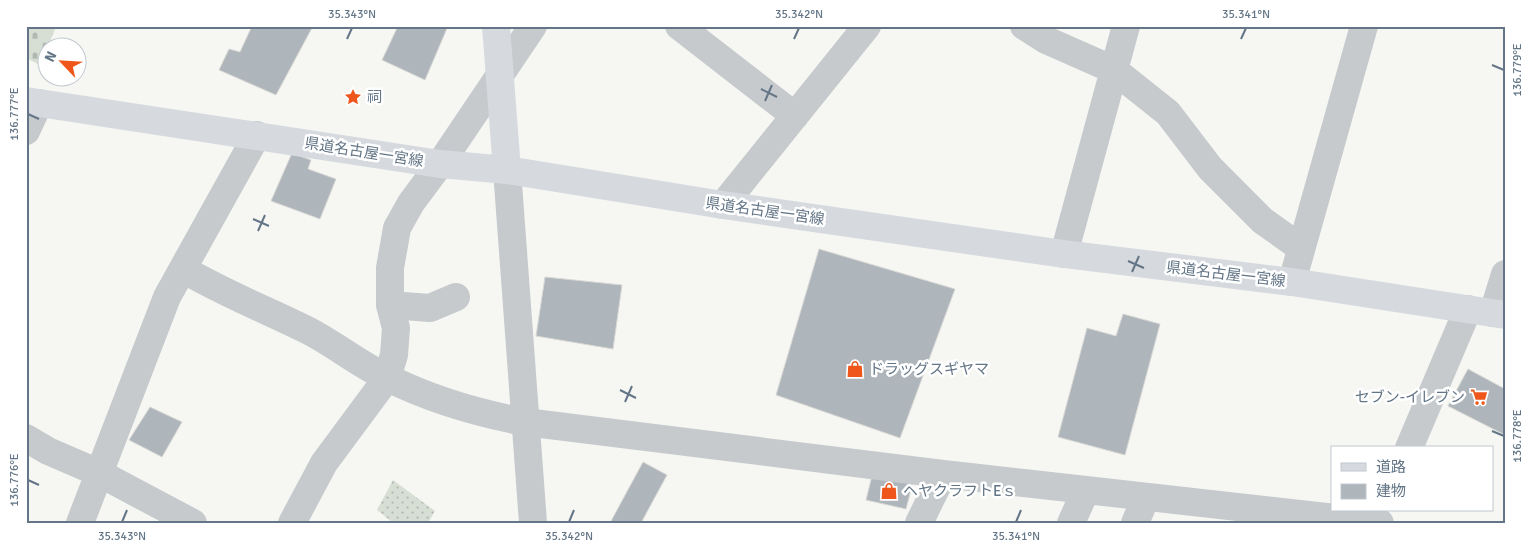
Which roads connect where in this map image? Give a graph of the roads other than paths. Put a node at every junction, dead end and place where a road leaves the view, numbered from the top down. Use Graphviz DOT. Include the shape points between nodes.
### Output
graph roads {
  1 [pos="496,26"];
  2 [pos="533,26"];
  3 [pos="679,26"];
  4 [pos="867,26"];
  5 [pos="1024,26"];
  6 [pos="1126,26"];
  7 [pos="1364,26"];
  8 [pos="1114,70"];
  9 [pos="500,76"];
  10 [pos="33,102"];
  11 [pos="795,116"];
  12 [pos="26,131"];
  13 [pos="257,135"];
  14 [pos="440,164"];
  15 [pos="507,170"];
  16 [pos="722,205"];
  17 [pos="1300,248"];
  18 [pos="1064,254"];
  19 [pos="183,269"];
  20 [pos="1505,274"];
  21 [pos="1292,282"];
  22 [pos="456,297"];
  23 [pos="390,305"];
  24 [pos="1488,312"];
  25 [pos="387,378"];
  26 [pos="525,422"];
  27 [pos="26,438"];
  28 [pos="1410,446"];
  29 [pos="99,473"];
  30 [pos="943,474"];
  31 [pos="1086,490"];
  32 [pos="1146,497"];
  33 [pos="80,523"];
  34 [pos="193,523"];
  35 [pos="292,523"];
  36 [pos="533,523"];
  37 [pos="919,523"];
  38 [pos="1071,523"];
  39 [pos="1135,523"];
  40 [pos="1379,523"];
  1 -- 9 [label="main road"];
  2 -- 9 [label="street"];
  3 -- 11 [label="street"];
  4 -- 11 [label="street"];
  5 -- 8 [label="street" via="1046,40"];
  6 -- 8 [label="street"];
  7 -- 17 [label="street"];
  8 -- 17 [label="street" via="1168,113 1210,168 1263,222"];
  8 -- 18 [label="street"];
  9 -- 14 [label="street"];
  9 -- 15 [label="main road"];
  10 -- 12 [label="street"];
  10 -- 13 [label="main road, 県道名古屋一宮線"];
  11 -- 16 [label="street"];
  13 -- 14 [label="main road, 県道名古屋一宮線"];
  13 -- 19 [label="street"];
  14 -- 15 [label="main road, 県道名古屋一宮線"];
  14 -- 23 [label="street" via="397,228 391,253"];
  15 -- 16 [label="main road, 県道名古屋一宮線"];
  15 -- 26 [label="street"];
  16 -- 18 [label="main road, 県道名古屋一宮線"];
  17 -- 21 [label="street"];
  18 -- 21 [label="main road, 県道名古屋一宮線"];
  19 -- 25 [label="street" via="311,332"];
  19 -- 29 [label="street" via="167,297"];
  20 -- 24 [label="street"];
  21 -- 24 [label="main road, 県道名古屋一宮線"];
  22 -- 23 [label="street" via="430,308"];
  23 -- 25 [label="street" via="396,328 394,355"];
  24 -- 28 [label="street"];
  25 -- 26 [label="street" via="435,400"];
  25 -- 35 [label="street" via="324,463"];
  26 -- 30 [label="street"];
  26 -- 36 [label="street"];
  27 -- 29 [label="street"];
  29 -- 33 [label="street"];
  29 -- 34 [label="street"];
  30 -- 31 [label="street"];
  30 -- 37 [label="street"];
  31 -- 32 [label="street"];
  31 -- 38 [label="street"];
  32 -- 39 [label="street"];
  32 -- 40 [label="street"];
}
